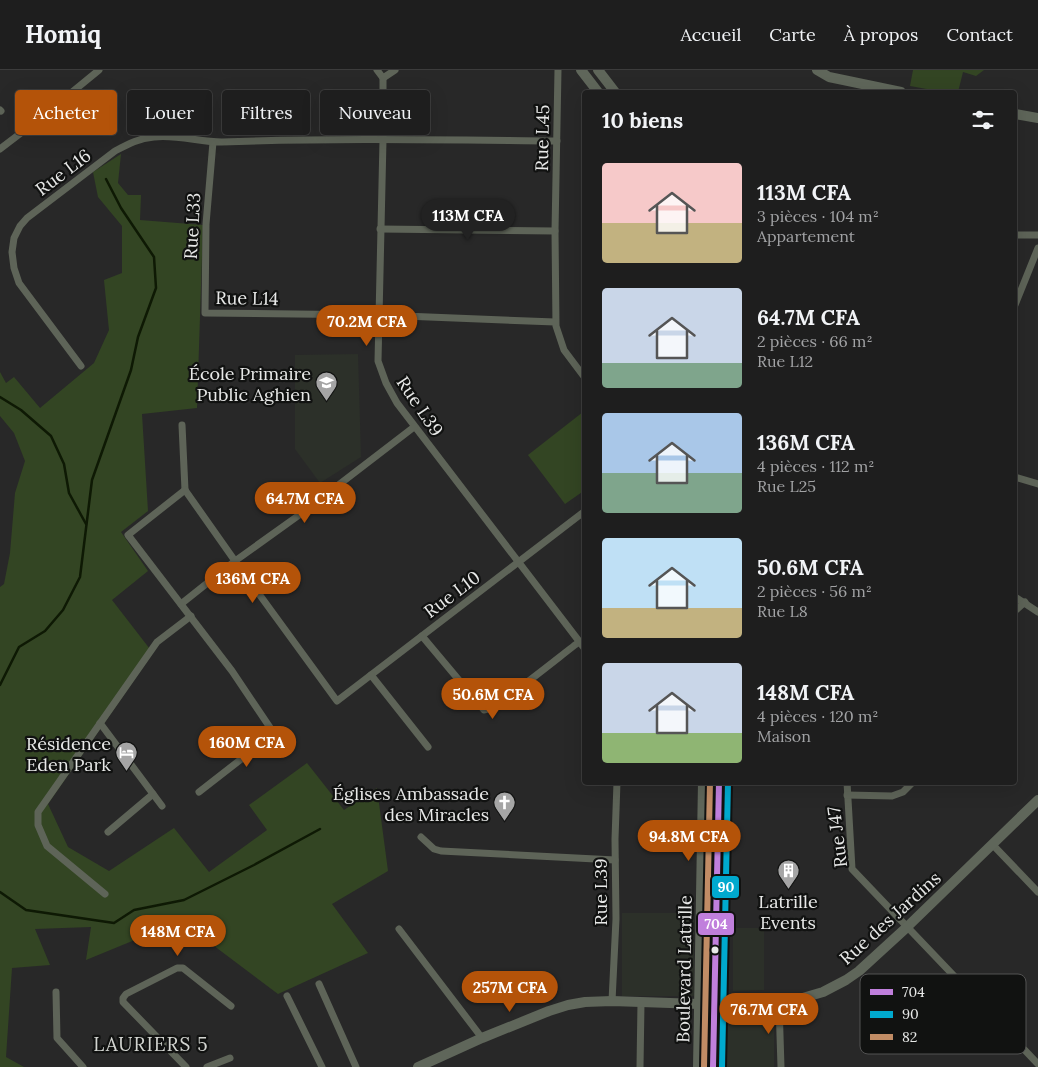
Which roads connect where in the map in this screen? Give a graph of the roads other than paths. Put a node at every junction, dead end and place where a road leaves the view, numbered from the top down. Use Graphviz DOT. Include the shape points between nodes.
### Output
graph roads {
  1 [pos="99,70"];
  2 [pos="377,70"];
  3 [pos="395,70"];
  4 [pos="558,70"];
  5 [pos="581,70"];
  6 [pos="598,70"];
  7 [pos="817,70"];
  8 [pos="383,78"];
  9 [pos="596,90"];
  10 [pos="613,90"];
  11 [pos="891,90"];
  12 [pos="1017,114"];
  13 [pos="1038,118"];
  14 [pos="383,140"];
  15 [pos="557,141"];
  16 [pos="212,142"];
  17 [pos="0,149"];
  18 [pos="380,229"];
  19 [pos="555,231"];
  20 [pos="1017,235"];
  21 [pos="1038,235"];
  22 [pos="1038,248"];
  23 [pos="1017,300"];
  24 [pos="205,312"];
  25 [pos="379,315"];
  26 [pos="556,324"];
  27 [pos="81,366"];
  28 [pos="582,374"];
  29 [pos="182,425"];
  30 [pos="414,427"];
  31 [pos="1017,478"];
  32 [pos="1038,484"];
  33 [pos="186,490"];
  34 [pos="582,514"];
  35 [pos="234,561"];
  36 [pos="520,562"];
  37 [pos="1017,599"];
  38 [pos="1024,602"];
  39 [pos="181,604"];
  40 [pos="1017,610"];
  41 [pos="1038,612"];
  42 [pos="191,616"];
  43 [pos="422,636"];
  44 [pos="579,642"];
  45 [pos="582,646"];
  46 [pos="371,675"];
  47 [pos="100,723"];
  48 [pos="428,747"];
  49 [pos="616,785"];
  50 [pos="703,785"];
  51 [pos="719,785"];
  52 [pos="847,785"];
  53 [pos="910,785"];
  54 [pos="199,792"];
  55 [pos="153,794"];
  56 [pos="847,795"];
  57 [pos="1038,800"];
  58 [pos="162,806"];
  59 [pos="108,832"];
  60 [pos="421,837"];
  61 [pos="992,844"];
  62 [pos="615,860"];
  63 [pos="1038,892"];
  64 [pos="105,894"];
  65 [pos="906,928"];
  66 [pos="399,929"];
  67 [pos="951,974"];
  68 [pos="319,984"];
  69 [pos="56,992"];
  70 [pos="288,996"];
  71 [pos="612,1002"];
  72 [pos="641,1003"];
  73 [pos="779,1003"];
  74 [pos="699,1004"];
  75 [pos="716,1004"];
  76 [pos="231,1006"];
  77 [pos="482,1038"];
  78 [pos="1026,1052"];
  79 [pos="230,1058"];
  80 [pos="1038,1064"];
  81 [pos="354,1066"];
  82 [pos="82,1067"];
  83 [pos="186,1067"];
  84 [pos="207,1067"];
  85 [pos="322,1067"];
  86 [pos="418,1067"];
  87 [pos="640,1067"];
  88 [pos="698,1067"];
  89 [pos="713,1067"];
  90 [pos="781,1067"];
  1 -- 17 [label="street"];
  2 -- 8 [label="street"];
  3 -- 8 [label="street"];
  4 -- 15 [label="street, Rue L45"];
  5 -- 9 [label="main road"];
  6 -- 10 [label="main road"];
  7 -- 11 [label="main road" via="829,77"];
  8 -- 14 [label="street, Rue L39"];
  12 -- 13 [label="main road"];
  14 -- 15 [label="street, Rue L16"];
  14 -- 16 [label="street, Rue L16"];
  14 -- 18 [label="street, Rue L39"];
  15 -- 19 [label="street, Rue L45"];
  16 -- 24 [label="street, Rue L33" via="206,224"];
  16 -- 27 [label="street, Rue L16" via="156,136 139,139 115,151 20,226 12,252 18,283"];
  18 -- 19 [label="street"];
  18 -- 25 [label="street, Rue L39"];
  19 -- 26 [label="street, Rue L45"];
  20 -- 21 [label="street"];
  22 -- 23 [label="street"];
  24 -- 25 [label="street, Rue L14"];
  25 -- 26 [label="street, Rue L14"];
  25 -- 30 [label="street, Rue L39" via="378,362 391,394"];
  26 -- 28 [label="street, Rue L45" via="564,350"];
  29 -- 33 [label="street"];
  30 -- 35 [label="street"];
  30 -- 36 [label="street, Rue L39"];
  31 -- 32 [label="street"];
  33 -- 35 [label="street"];
  33 -- 39 [label="street" via="128,534"];
  34 -- 36 [label="street, Rue L10"];
  35 -- 39 [label="street"];
  35 -- 46 [label="street, Rue L10" via="337,701"];
  36 -- 43 [label="street, Rue L10"];
  36 -- 44 [label="street, Rue L39"];
  37 -- 38 [label="street"];
  38 -- 40 [label="street"];
  38 -- 41 [label="street"];
  39 -- 42 [label="street"];
  42 -- 47 [label="street" via="157,642"];
  42 -- 54 [label="street" via="271,729 267,740"];
  43 -- 44 [label="street" via="484,710 507,697"];
  43 -- 46 [label="street, Rue L10"];
  44 -- 45 [label="street, Rue L39"];
  46 -- 48 [label="street"];
  47 -- 55 [label="street"];
  47 -- 64 [label="street" via="38,812 38,825 47,846"];
  49 -- 62 [label="street, Rue L39"];
  50 -- 74 [label="main road, Boulevard Latrille"];
  51 -- 75 [label="main road, Boulevard Latrille"];
  52 -- 56 [label="street, Rue J47"];
  53 -- 56 [label="street" via="892,796"];
  55 -- 58 [label="street"];
  55 -- 59 [label="street"];
  56 -- 65 [label="street, Rue J47" via="852,869"];
  57 -- 61 [label="main road, Rue des Jardins"];
  60 -- 62 [label="street" via="441,851"];
  61 -- 63 [label="street"];
  61 -- 65 [label="main road, Rue des Jardins"];
  62 -- 71 [label="street, Rue L39"];
  65 -- 67 [label="street, Rue J47"];
  65 -- 73 [label="main road, Rue des Jardins" via="846,980 823,992"];
  66 -- 77 [label="street"];
  68 -- 81 [label="street"];
  69 -- 82 [label="street" via="57,1038"];
  70 -- 85 [label="street"];
  71 -- 72 [label="main road, Rue des Jardins"];
  71 -- 77 [label="main road, Rue des Jardins" via="568,1005"];
  72 -- 74 [label="main road, Rue des Jardins"];
  72 -- 87 [label="street"];
  73 -- 75 [label="main road, Rue des Jardins"];
  73 -- 90 [label="street"];
  74 -- 75 [label="main road, Rue des Jardins"];
  74 -- 88 [label="main road, Boulevard Latrille"];
  75 -- 89 [label="main road, Boulevard Latrille"];
  76 -- 83 [label="street" via="183,968 177,968 123,998 123,1002"];
  77 -- 86 [label="main road, Rue des Jardins"];
  78 -- 80 [label="street, Rue J47"];
  79 -- 84 [label="street"];
}
